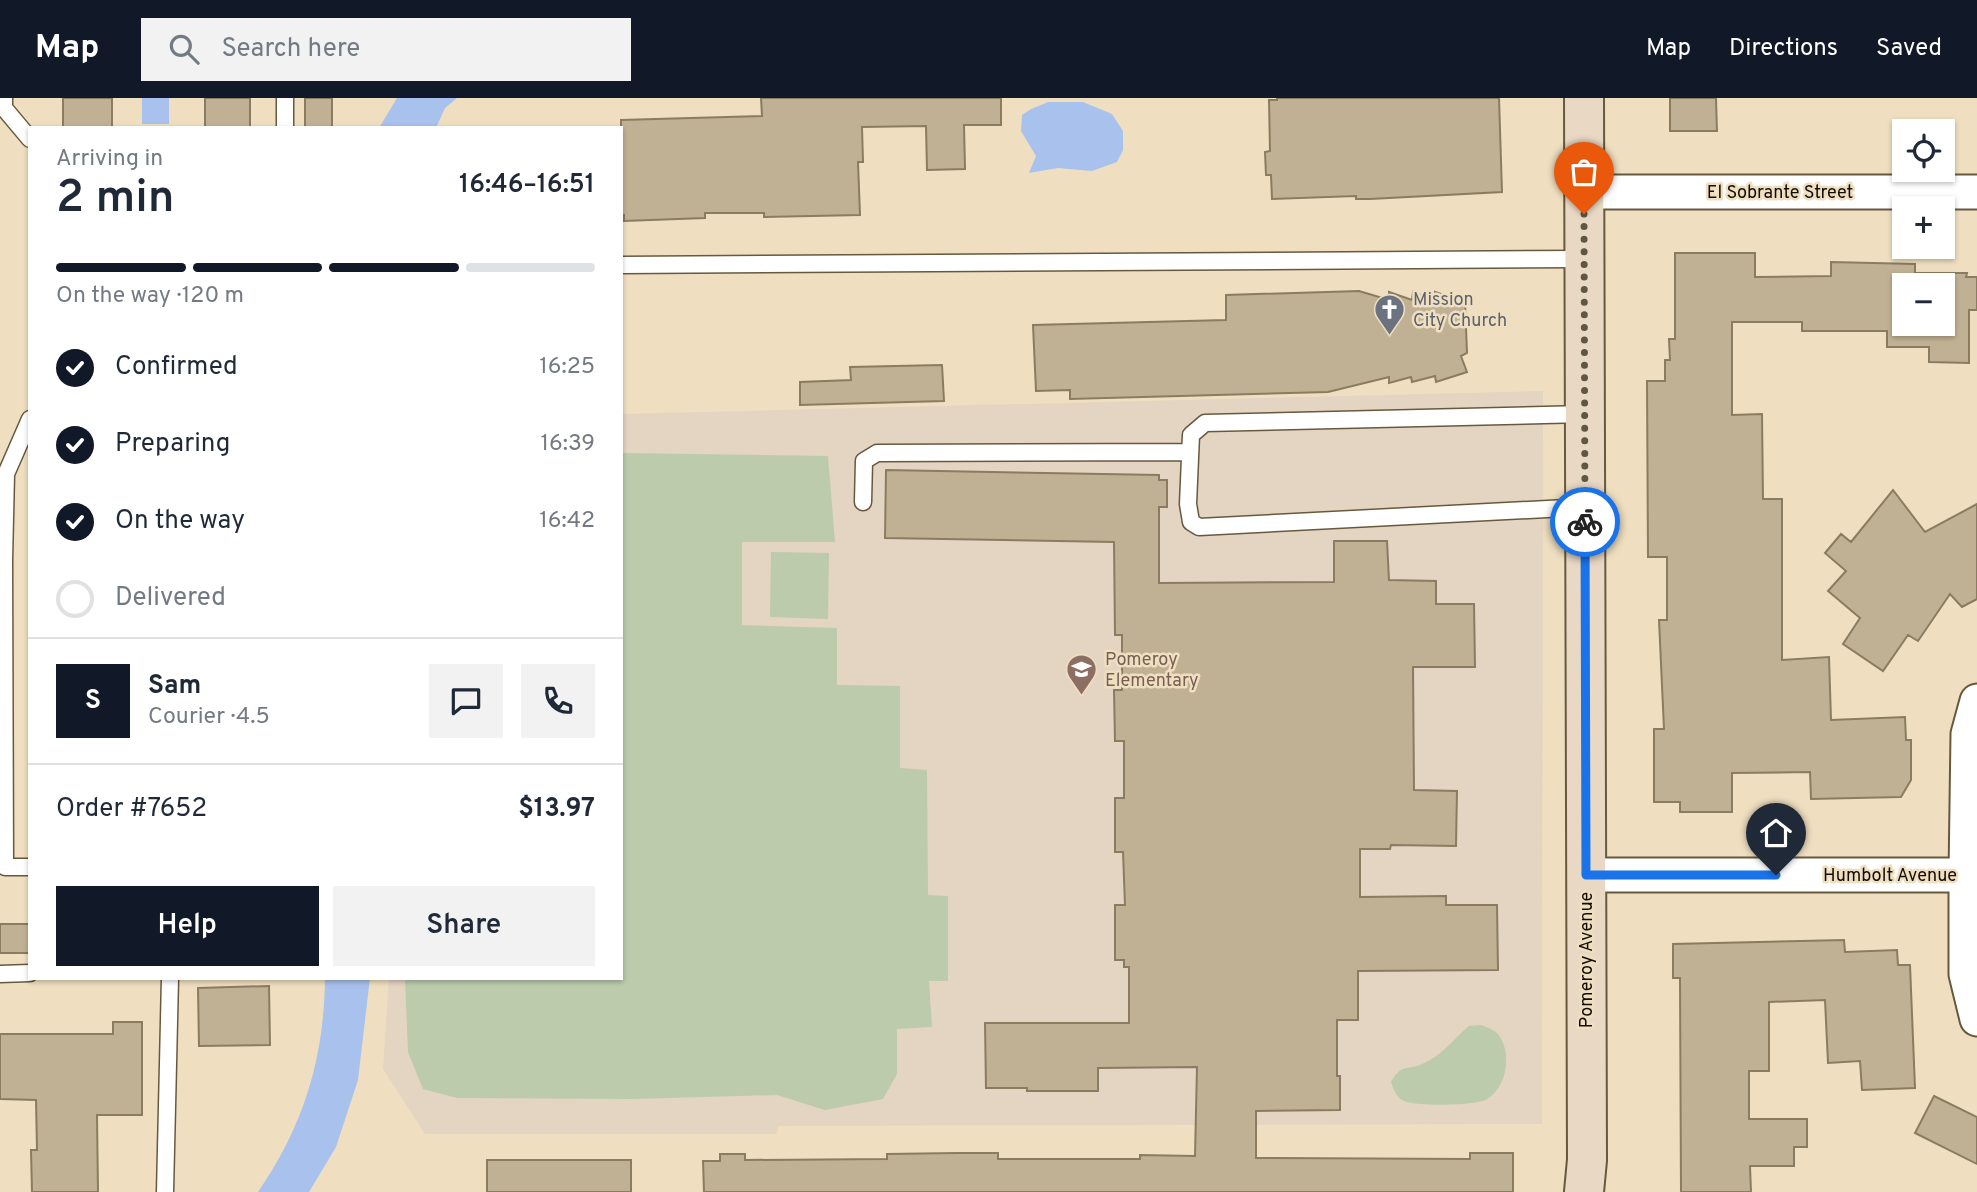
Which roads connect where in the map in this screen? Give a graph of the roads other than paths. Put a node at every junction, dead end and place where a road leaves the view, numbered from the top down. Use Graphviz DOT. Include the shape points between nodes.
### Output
graph roads {
  1 [pos="4,98"];
  2 [pos="285,98"];
  3 [pos="1584,98"];
  4 [pos="285,126"];
  5 [pos="28,137"];
  6 [pos="1584,192"];
  7 [pos="1977,192"];
  8 [pos="1584,259"];
  9 [pos="623,265"];
  10 [pos="1585,414"];
  11 [pos="28,424"];
  12 [pos="1190,452"];
  13 [pos="863,502"];
  14 [pos="1585,507"];
  15 [pos="1977,701"];
  16 [pos="28,867"];
  17 [pos="1586,875"];
  18 [pos="1966,875"];
  19 [pos="28,973"];
  20 [pos="0,974"];
  21 [pos="170,980"];
  22 [pos="1977,1019"];
  23 [pos="164,1192"];
  24 [pos="1584,1192"];
  1 -- 5 [label="lane" via="4,108"];
  2 -- 4 [label="lane"];
  3 -- 6 [label="street, Pomeroy Avenue"];
  6 -- 7 [label="street, El Sobrante Street"];
  6 -- 8 [label="street, Pomeroy Avenue"];
  8 -- 9 [label="lane"];
  8 -- 10 [label="street, Pomeroy Avenue"];
  10 -- 12 [label="lane" via="1205,423 1191,435"];
  10 -- 14 [label="street, Pomeroy Avenue"];
  11 -- 16 [label="lane" via="6,474 4,602 5,867"];
  12 -- 13 [label="lane" via="877,453 864,461"];
  12 -- 14 [label="lane" via="1188,504 1191,522 1199,527"];
  14 -- 17 [label="street, Pomeroy Avenue"];
  15 -- 18 [label="street" via="1968,734"];
  17 -- 18 [label="street, Humbolt Avenue"];
  17 -- 24 [label="street, Pomeroy Avenue"];
  18 -- 22 [label="street, Humbolt Avenue" via="1966,974"];
  19 -- 20 [label="lane"];
  21 -- 23 [label="lane"];
}
